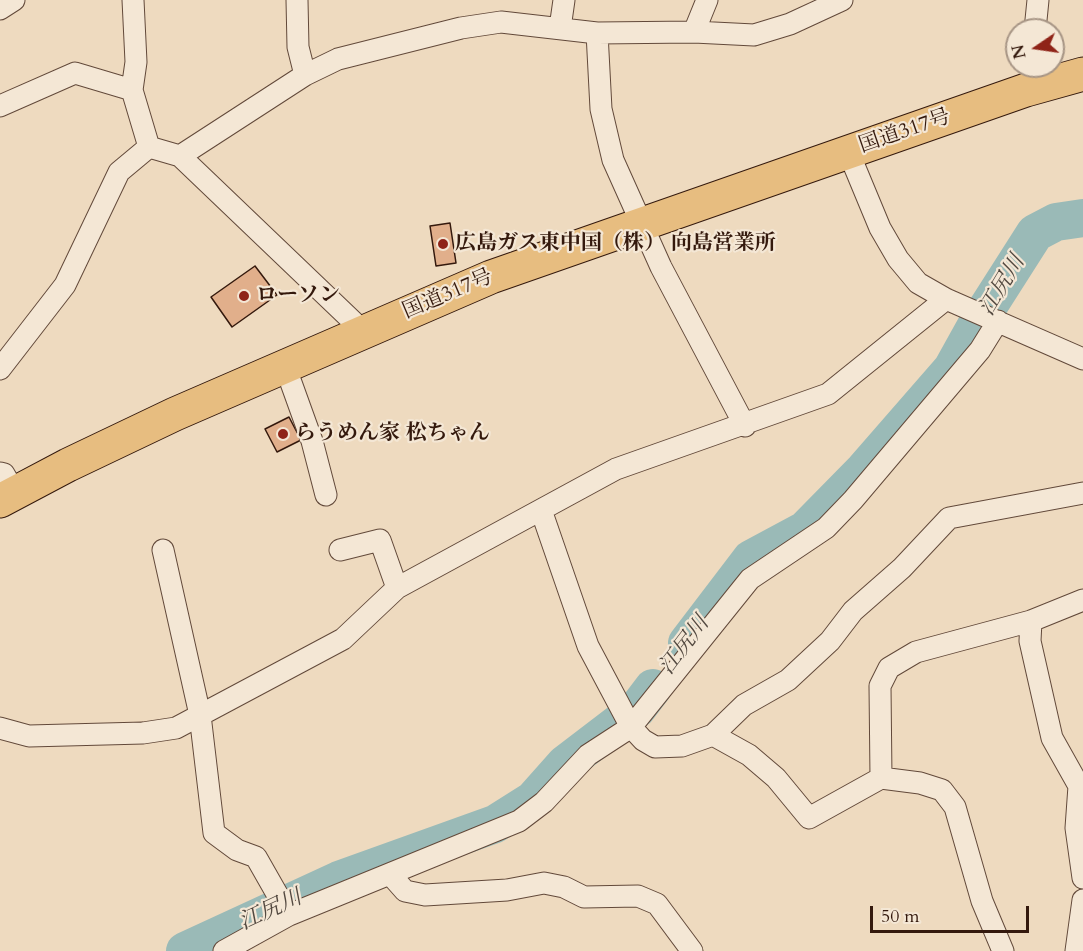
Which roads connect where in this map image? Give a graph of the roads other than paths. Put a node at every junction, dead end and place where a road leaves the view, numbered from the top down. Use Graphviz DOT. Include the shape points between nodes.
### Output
graph roads {
  1 [pos="14,0"];
  2 [pos="133,0"];
  3 [pos="297,0"];
  4 [pos="564,0"];
  5 [pos="707,0"];
  6 [pos="842,0"];
  7 [pos="1038,0"];
  8 [pos="0,9"];
  9 [pos="1036,18"];
  10 [pos="560,28"];
  11 [pos="694,32"];
  12 [pos="597,33"];
  13 [pos="1083,73"];
  14 [pos="304,75"];
  15 [pos="1065,75"];
  16 [pos="1028,78"];
  17 [pos="132,90"];
  18 [pos="4,98"];
  19 [pos="149,147"];
  20 [pos="848,152"];
  21 [pos="180,156"];
  22 [pos="642,223"];
  23 [pos="946,299"];
  24 [pos="987,316"];
  25 [pos="363,331"];
  26 [pos="1083,358"];
  27 [pos="285,366"];
  28 [pos="0,369"];
  29 [pos="745,426"];
  30 [pos="5,489"];
  31 [pos="1083,493"];
  32 [pos="326,495"];
  33 [pos="540,510"];
  34 [pos="163,550"];
  35 [pos="340,550"];
  36 [pos="397,588"];
  37 [pos="1083,600"];
  38 [pos="1031,621"];
  39 [pos="200,715"];
  40 [pos="627,721"];
  41 [pos="0,728"];
  42 [pos="713,735"];
  43 [pos="881,778"];
  44 [pos="390,874"];
  45 [pos="1083,878"];
  46 [pos="1083,900"];
  47 [pos="285,907"];
  48 [pos="224,951"];
  49 [pos="692,951"];
  50 [pos="1003,951"];
  51 [pos="1076,951"];
  1 -- 8 [label="street"];
  2 -- 17 [label="street" via="136,62"];
  3 -- 14 [label="street" via="298,47"];
  4 -- 10 [label="street"];
  5 -- 11 [label="street"];
  6 -- 11 [label="street" via="790,24 754,35"];
  7 -- 9 [label="street"];
  10 -- 12 [label="street"];
  10 -- 14 [label="street" via="501,22 461,28 338,59"];
  11 -- 12 [label="street"];
  12 -- 22 [label="street" via="601,109 613,160"];
  13 -- 15 [label="highway, 国道317号"];
  14 -- 21 [label="street"];
  16 -- 20 [label="highway, 国道317号"];
  17 -- 18 [label="street" via="75,73"];
  17 -- 19 [label="street"];
  19 -- 21 [label="street"];
  19 -- 28 [label="street" via="119,172 64,285"];
  20 -- 22 [label="highway, 国道317号"];
  20 -- 23 [label="street" via="880,228 898,259 918,283"];
  21 -- 25 [label="street"];
  22 -- 25 [label="highway, 国道317号" via="491,277"];
  22 -- 29 [label="street"];
  23 -- 24 [label="street"];
  23 -- 29 [label="street" via="828,394"];
  24 -- 26 [label="street"];
  24 -- 40 [label="street" via="980,350 853,500 826,528 750,579"];
  25 -- 27 [label="highway, 国道317号"];
  27 -- 30 [label="highway, 国道317号" via="68,465"];
  27 -- 32 [label="street" via="312,441"];
  29 -- 33 [label="street" via="616,469"];
  31 -- 42 [label="street" via="949,518 902,568 853,611 831,641 788,680 744,705"];
  33 -- 36 [label="street"];
  33 -- 40 [label="street" via="588,646"];
  34 -- 39 [label="street"];
  35 -- 36 [label="street" via="380,540"];
  36 -- 39 [label="street" via="343,639"];
  37 -- 38 [label="street"];
  38 -- 43 [label="street" via="916,652 889,668 880,686"];
  38 -- 45 [label="street" via="1030,642 1052,738 1079,786 1076,828"];
  39 -- 41 [label="street" via="176,728 143,733 28,736"];
  39 -- 47 [label="street" via="214,833 237,850 256,857"];
  40 -- 42 [label="street" via="643,740 655,747 682,746"];
  40 -- 44 [label="street" via="544,802 519,821"];
  42 -- 43 [label="street" via="749,755 776,778 809,818"];
  43 -- 50 [label="street" via="942,790 956,807 982,901"];
  44 -- 47 [label="street"];
  44 -- 49 [label="street" via="405,891 425,896 507,890 544,882 584,897 638,896 657,904"];
  46 -- 51 [label="street"];
  47 -- 48 [label="street"];
}
